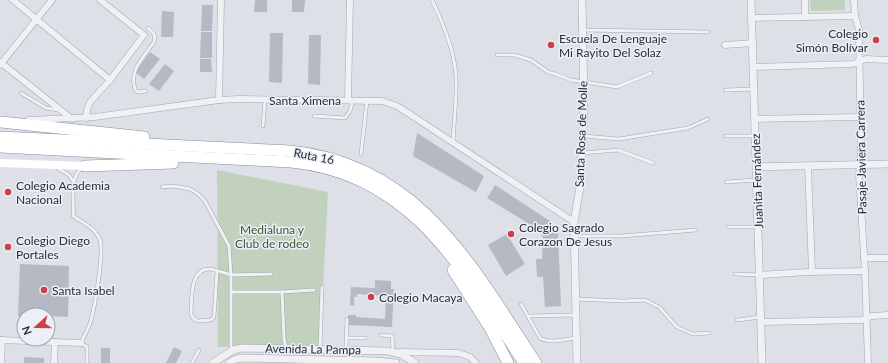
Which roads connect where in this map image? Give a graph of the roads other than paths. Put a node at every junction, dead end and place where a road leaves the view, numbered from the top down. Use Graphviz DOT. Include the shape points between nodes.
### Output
graph roads {
  1 [pos="13,0"];
  2 [pos="52,0"];
  3 [pos="100,0"];
  4 [pos="221,0"];
  5 [pos="350,0"];
  6 [pos="432,0"];
  7 [pos="582,0"];
  8 [pos="751,0"];
  9 [pos="805,0"];
  10 [pos="854,0"];
  11 [pos="854,16"];
  12 [pos="805,17"];
  13 [pos="752,18"];
  14 [pos="36,20"];
  15 [pos="148,28"];
  16 [pos="582,30"];
  17 [pos="708,32"];
  18 [pos="753,43"];
  19 [pos="725,45"];
  20 [pos="497,56"];
  21 [pos="888,60"];
  22 [pos="859,62"];
  23 [pos="0,63"];
  24 [pos="753,67"];
  25 [pos="651,74"];
  26 [pos="110,80"];
  27 [pos="583,83"];
  28 [pos="754,89"];
  29 [pos="725,90"];
  30 [pos="146,91"];
  31 [pos="21,93"];
  32 [pos="265,99"];
  33 [pos="219,100"];
  34 [pos="350,100"];
  35 [pos="367,101"];
  36 [pos="61,110"];
  37 [pos="314,116"];
  38 [pos="861,117"];
  39 [pos="86,118"];
  40 [pos="72,119"];
  41 [pos="708,119"];
  42 [pos="755,119"];
  43 [pos="0,122"];
  44 [pos="263,126"];
  45 [pos="583,136"];
  46 [pos="726,136"];
  47 [pos="755,136"];
  48 [pos="0,137"];
  49 [pos="453,142"];
  50 [pos="0,147"];
  51 [pos="276,151"];
  52 [pos="582,153"];
  53 [pos="361,154"];
  54 [pos="221,159"];
  55 [pos="0,162"];
  56 [pos="652,163"];
  57 [pos="888,164"];
  58 [pos="51,165"];
  59 [pos="860,165"];
  60 [pos="85,166"];
  61 [pos="808,166"];
  62 [pos="756,167"];
  63 [pos="757,180"];
  64 [pos="73,181"];
  65 [pos="726,182"];
  66 [pos="162,187"];
  67 [pos="416,217"];
  68 [pos="574,222"];
  69 [pos="728,227"];
  70 [pos="758,227"];
  71 [pos="696,230"];
  72 [pos="574,236"];
  73 [pos="864,258"];
  74 [pos="888,258"];
  75 [pos="217,271"];
  76 [pos="865,271"];
  77 [pos="812,272"];
  78 [pos="272,274"];
  79 [pos="735,274"];
  80 [pos="231,275"];
  81 [pos="760,275"];
  82 [pos="322,287"];
  83 [pos="314,290"];
  84 [pos="232,292"];
  85 [pos="282,292"];
  86 [pos="575,298"];
  87 [pos="521,304"];
  88 [pos="576,315"];
  89 [pos="888,315"];
  90 [pos="528,316"];
  91 [pos="867,318"];
  92 [pos="348,319"];
  93 [pos="508,320"];
  94 [pos="737,320"];
  95 [pos="761,320"];
  96 [pos="709,334"];
  97 [pos="381,335"];
  98 [pos="347,338"];
  99 [pos="365,338"];
  100 [pos="576,338"];
  101 [pos="1,340"];
  102 [pos="16,341"];
  103 [pos="56,342"];
  104 [pos="81,343"];
  105 [pos="55,347"];
  106 [pos="286,349"];
  107 [pos="298,349"];
  108 [pos="199,350"];
  109 [pos="320,350"];
  110 [pos="346,350"];
  111 [pos="231,351"];
  112 [pos="376,351"];
  113 [pos="395,352"];
  114 [pos="286,361"];
  115 [pos="298,361"];
  116 [pos="340,362"];
  117 [pos="376,362"];
  118 [pos="1,363"];
  119 [pos="54,363"];
  120 [pos="87,363"];
  121 [pos="192,363"];
  122 [pos="213,363"];
  123 [pos="230,363"];
  124 [pos="396,363"];
  125 [pos="414,363"];
  126 [pos="476,363"];
  127 [pos="508,363"];
  128 [pos="524,363"];
  129 [pos="536,363"];
  130 [pos="542,363"];
  131 [pos="577,363"];
  132 [pos="762,363"];
  133 [pos="868,363"];
  1 -- 14 [label="street"];
  2 -- 14 [label="street"];
  3 -- 26 [label="street" via="144,35"];
  4 -- 33 [label="street"];
  5 -- 34 [label="street"];
  6 -- 49 [label="lane" via="454,60 456,77"];
  7 -- 16 [label="street, Santa Rosa de Molle"];
  8 -- 13 [label="street, Juanita Fernández"];
  9 -- 12 [label="street"];
  10 -- 11 [label="street, Pasaje Javiera Carrera"];
  11 -- 12 [label="street"];
  11 -- 22 [label="street, Pasaje Javiera Carrera" via="859,30"];
  12 -- 13 [label="street"];
  13 -- 18 [label="street, Juanita Fernández"];
  14 -- 23 [label="street"];
  14 -- 26 [label="street"];
  15 -- 30 [label="lane" via="154,32 154,42 136,66 134,77 136,91"];
  16 -- 17 [label="lane"];
  16 -- 27 [label="street, Santa Rosa de Molle"];
  18 -- 19 [label="street"];
  18 -- 24 [label="street, Juanita Fernández"];
  20 -- 27 [label="lane" via="514,55 531,60 548,72"];
  21 -- 22 [label="street"];
  22 -- 24 [label="street"];
  22 -- 38 [label="street, Pasaje Javiera Carrera"];
  23 -- 36 [label="street"];
  24 -- 28 [label="street, Juanita Fernández"];
  25 -- 27 [label="lane" via="617,87"];
  26 -- 39 [label="street" via="90,102"];
  27 -- 45 [label="street, Santa Rosa de Molle"];
  28 -- 29 [label="lane"];
  28 -- 42 [label="street, Juanita Fernández"];
  31 -- 36 [label="lane" via="46,108"];
  32 -- 33 [label="street, Santa Ximena"];
  32 -- 34 [label="street, Santa Ximena"];
  32 -- 44 [label="lane"];
  33 -- 39 [label="street, Santa Ximena"];
  34 -- 35 [label="street, Santa Ximena"];
  34 -- 37 [label="lane" via="350,111 345,118"];
  35 -- 49 [label="street, Santa Ximena" via="382,101 397,106"];
  35 -- 53 [label="lane"];
  36 -- 40 [label="street"];
  38 -- 42 [label="street"];
  38 -- 59 [label="street, Pasaje Javiera Carrera"];
  39 -- 40 [label="street, Santa Ximena"];
  40 -- 43 [label="street, Santa Ximena"];
  41 -- 45 [label="lane" via="688,128 618,139"];
  42 -- 47 [label="street, Juanita Fernández"];
  43 -- 51 [label="highway"];
  45 -- 52 [label="street, Santa Rosa de Molle"];
  46 -- 47 [label="lane"];
  47 -- 62 [label="street, Juanita Fernández"];
  48 -- 51 [label="highway, Ruta 16"];
  49 -- 68 [label="street, Santa Ximena"];
  50 -- 54 [label="highway, Ruta 16"];
  51 -- 93 [label="highway, Ruta 16" via="338,160 376,177 404,194 454,244"];
  52 -- 56 [label="lane" via="618,150"];
  52 -- 68 [label="street, Santa Rosa de Molle"];
  54 -- 60 [label="highway"];
  54 -- 67 [label="highway, Ruta 16" via="291,162 328,168 348,174 372,186"];
  55 -- 58 [label="main road"];
  57 -- 59 [label="street"];
  58 -- 60 [label="main road"];
  58 -- 64 [label="lane" via="69,175"];
  59 -- 61 [label="street"];
  59 -- 73 [label="street, Pasaje Javiera Carrera"];
  60 -- 64 [label="lane" via="78,171"];
  61 -- 62 [label="street"];
  61 -- 77 [label="street"];
  62 -- 63 [label="street, Juanita Fernández"];
  63 -- 65 [label="lane"];
  63 -- 70 [label="street, Juanita Fernández"];
  64 -- 104 [label="lane" via="73,216 90,226 96,233 101,250 91,321"];
  66 -- 80 [label="lane" via="190,189 205,201 229,246"];
  67 -- 127 [label="highway" via="469,294"];
  67 -- 128 [label="highway, Ruta 16" via="463,271"];
  68 -- 72 [label="street, Santa Rosa de Molle"];
  69 -- 70 [label="lane"];
  70 -- 81 [label="street, Juanita Fernández"];
  71 -- 72 [label="lane" via="621,236"];
  72 -- 86 [label="street, Santa Rosa de Molle"];
  73 -- 74 [label="street"];
  73 -- 76 [label="street, Pasaje Javiera Carrera"];
  75 -- 75 [label="lane" via="209,269 195,277 192,314 196,321 211,320 214,317"];
  75 -- 80 [label="lane"];
  76 -- 77 [label="street"];
  76 -- 91 [label="street, Pasaje Javiera Carrera"];
  77 -- 81 [label="street"];
  78 -- 80 [label="lane"];
  79 -- 81 [label="lane"];
  80 -- 84 [label="lane"];
  81 -- 95 [label="street, Juanita Fernández"];
  82 -- 109 [label="lane"];
  83 -- 85 [label="lane"];
  84 -- 85 [label="lane"];
  84 -- 111 [label="lane"];
  85 -- 106 [label="lane"];
  86 -- 88 [label="street, Santa Rosa de Molle"];
  86 -- 96 [label="lane" via="645,300 659,307 677,327 693,334"];
  87 -- 90 [label="lane"];
  88 -- 90 [label="lane"];
  88 -- 100 [label="street, Santa Rosa de Molle"];
  89 -- 91 [label="street"];
  90 -- 100 [label="lane" via="540,338 544,340"];
  91 -- 95 [label="street"];
  91 -- 133 [label="street, Pasaje Javiera Carrera"];
  92 -- 98 [label="lane"];
  93 -- 129 [label="highway, Ruta 16"];
  93 -- 130 [label="highway"];
  94 -- 95 [label="lane"];
  95 -- 132 [label="street, Juanita Fernández"];
  97 -- 113 [label="lane" via="392,336"];
  98 -- 99 [label="lane"];
  98 -- 110 [label="lane"];
  100 -- 131 [label="street, Santa Rosa de Molle"];
  101 -- 102 [label="street"];
  101 -- 118 [label="street"];
  103 -- 104 [label="street"];
  104 -- 120 [label="lane" via="87,347"];
  105 -- 119 [label="street"];
  106 -- 107 [label="street, Avenida La Pampa"];
  106 -- 111 [label="street, Avenida La Pampa" via="242,348"];
  106 -- 114 [label="street"];
  107 -- 109 [label="street, Avenida La Pampa"];
  107 -- 115 [label="street"];
  108 -- 121 [label="lane"];
  109 -- 110 [label="street, Avenida La Pampa"];
  110 -- 112 [label="street, Avenida La Pampa"];
  111 -- 122 [label="street, Avenida La Pampa"];
  111 -- 123 [label="street"];
  112 -- 113 [label="street, Avenida La Pampa"];
  112 -- 117 [label="street"];
  113 -- 125 [label="street, Avenida La Pampa" via="406,356"];
  113 -- 126 [label="street" via="459,353 470,357"];
  114 -- 115 [label="street, Avenida La Pampa"];
  114 -- 123 [label="street, Avenida La Pampa" via="243,358"];
  115 -- 116 [label="street, Avenida La Pampa"];
  116 -- 117 [label="street, Avenida La Pampa"];
  117 -- 124 [label="street, Avenida La Pampa"];
}
